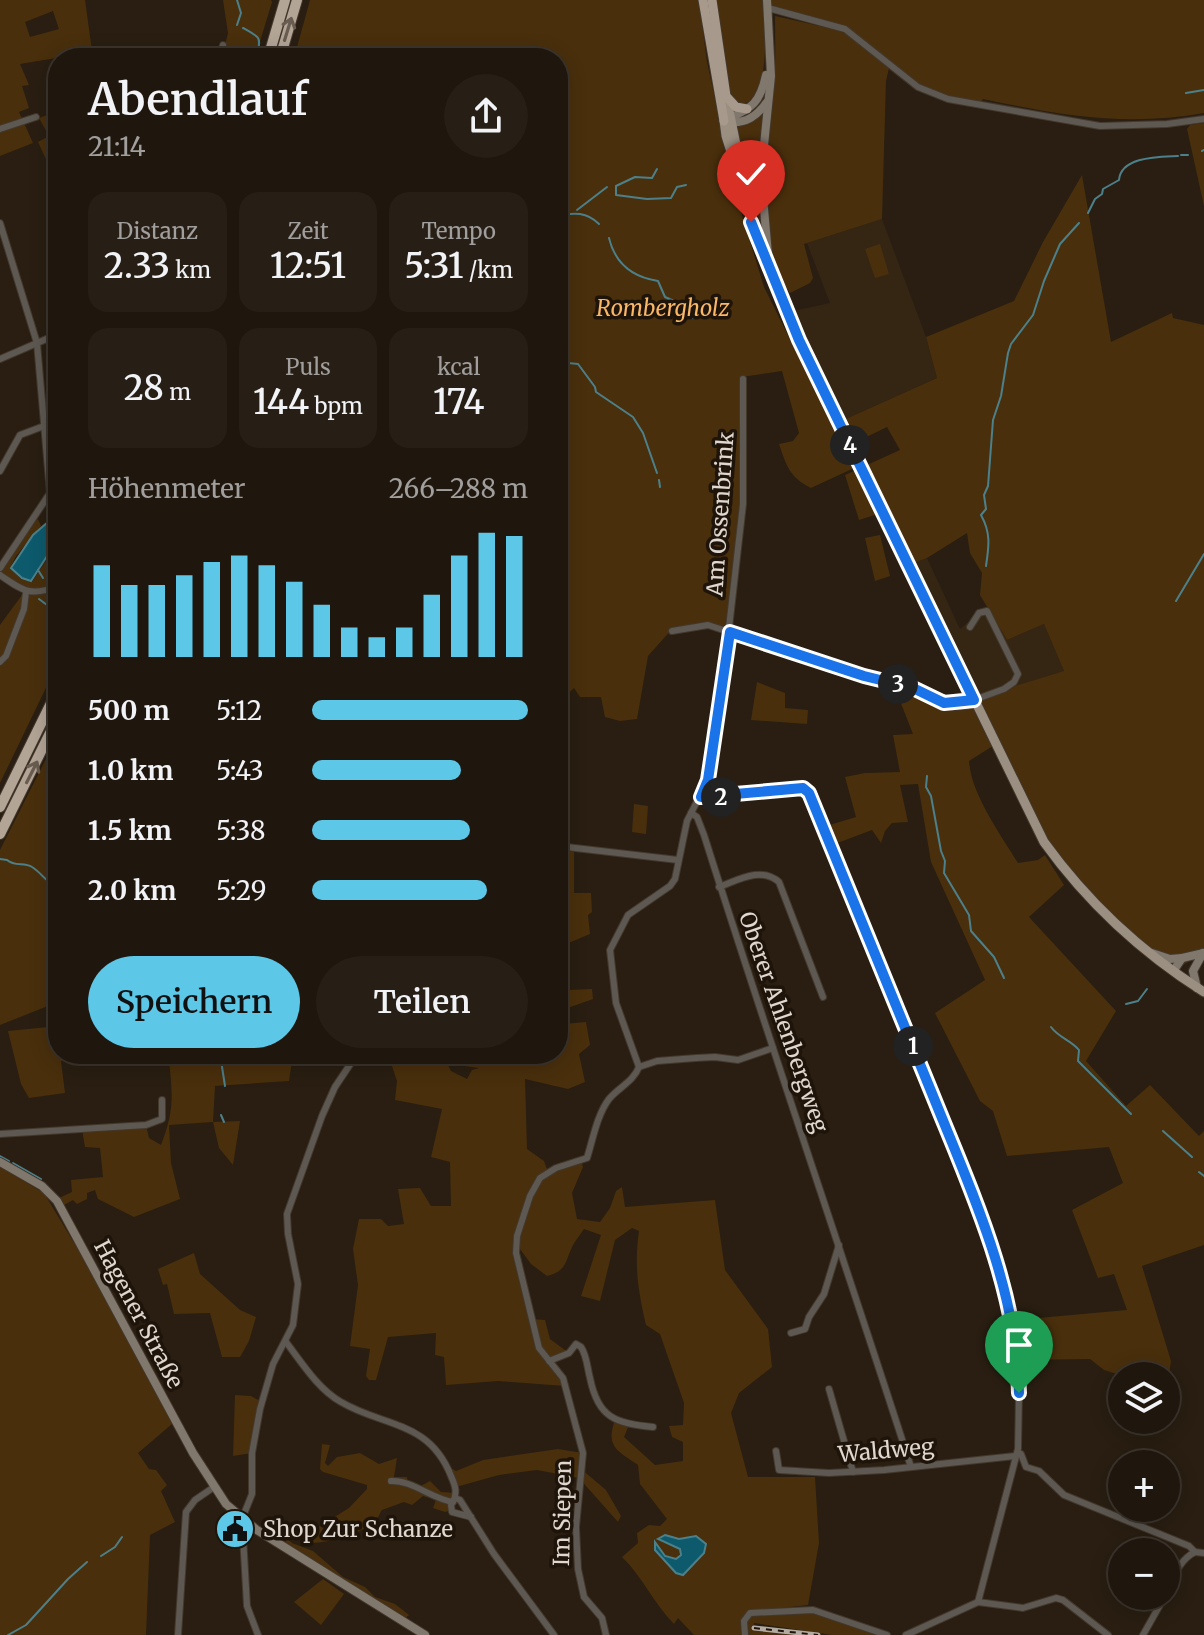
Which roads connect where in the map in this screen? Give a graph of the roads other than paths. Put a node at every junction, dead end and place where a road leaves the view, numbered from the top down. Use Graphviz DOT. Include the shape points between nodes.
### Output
graph roads {
  1 [pos="285,0"];
  2 [pos="297,0"];
  3 [pos="703,0"];
  4 [pos="712,0"];
  5 [pos="768,4"];
  6 [pos="223,45"];
  7 [pos="222,48"];
  8 [pos="271,48"];
  9 [pos="283,48"];
  10 [pos="769,65"];
  11 [pos="726,96"];
  12 [pos="768,100"];
  13 [pos="747,109"];
  14 [pos="36,117"];
  15 [pos="1204,119"];
  16 [pos="727,121"];
  17 [pos="0,129"];
  18 [pos="0,223"];
  19 [pos="768,254"];
  20 [pos="785,306"];
  21 [pos="48,338"];
  22 [pos="37,343"];
  23 [pos="0,359"];
  24 [pos="743,379"];
  25 [pos="44,426"];
  26 [pos="0,471"];
  27 [pos="48,471"];
  28 [pos="48,496"];
  29 [pos="0,568"];
  30 [pos="0,575"];
  31 [pos="48,589"];
  32 [pos="26,592"];
  33 [pos="970,627"];
  34 [pos="672,631"];
  35 [pos="730,632"];
  36 [pos="0,662"];
  37 [pos="974,700"];
  38 [pos="48,709"];
  39 [pos="48,737"];
  40 [pos="701,797"];
  41 [pos="0,807"];
  42 [pos="691,813"];
  43 [pos="2,830"];
  44 [pos="568,847"];
  45 [pos="678,860"];
  46 [pos="719,887"];
  47 [pos="1146,950"];
  48 [pos="1204,953"];
  49 [pos="1182,958"];
  50 [pos="1174,970"];
  51 [pos="1201,990"];
  52 [pos="823,997"];
  53 [pos="773,1048"];
  54 [pos="350,1064"];
  55 [pos="639,1067"];
  56 [pos="162,1100"];
  57 [pos="0,1134"];
  58 [pos="0,1162"];
  59 [pos="839,1245"];
  60 [pos="791,1333"];
  61 [pos="286,1342"];
  62 [pos="549,1361"];
  63 [pos="829,1389"];
  64 [pos="653,1427"];
  65 [pos="776,1451"];
  66 [pos="1016,1454"];
  67 [pos="911,1467"];
  68 [pos="853,1472"];
  69 [pos="391,1481"];
  70 [pos="214,1487"];
  71 [pos="454,1500"];
  72 [pos="471,1517"];
  73 [pos="242,1519"];
  74 [pos="1195,1552"];
  75 [pos="1204,1553"];
  76 [pos="1180,1565"];
  77 [pos="978,1602"];
  78 [pos="1157,1610"];
  79 [pos="178,1635"];
  80 [pos="258,1635"];
  81 [pos="425,1635"];
  82 [pos="554,1635"];
  83 [pos="606,1635"];
  84 [pos="745,1635"];
  85 [pos="887,1635"];
  86 [pos="906,1635"];
  87 [pos="1108,1635"];
  88 [pos="1143,1635"];
  1 -- 8 [label="highway"];
  9 -- 2 [label="highway, one-way"];
  3 -- 16 [label="highway"];
  4 -- 11 [label="highway"];
  5 -- 10 [label="main road"];
  5 -- 15 [label="street" via="845,29 918,87 948,99 1100,126"];
  6 -- 7 [label="street"];
  10 -- 12 [label="main road"];
  10 -- 13 [label="main road" via="760,96"];
  11 -- 13 [label="highway" via="736,107"];
  11 -- 16 [label="main road"];
  12 -- 16 [label="main road" via="744,122"];
  12 -- 19 [label="main road" via="761,175"];
  13 -- 16 [label="main road"];
  14 -- 17 [label="street"];
  16 -- 19 [label="main road"];
  16 -- 20 [label="main road" via="729,149 751,222"];
  18 -- 22 [label="street"];
  19 -- 20 [label="main road"];
  20 -- 37 [label="main road"];
  21 -- 22 [label="street"];
  22 -- 23 [label="street"];
  22 -- 25 [label="street"];
  24 -- 35 [label="street, Am Ossenbrink" via="743,504"];
  25 -- 26 [label="street" via="20,435"];
  25 -- 27 [label="street"];
  28 -- 29 [label="street"];
  30 -- 32 [label="street"];
  31 -- 32 [label="street"];
  32 -- 36 [label="street" via="24,609"];
  33 -- 37 [label="street" via="979,613 987,611 1018,674 1011,686"];
  34 -- 35 [label="street" via="706,625"];
  35 -- 37 [label="street" via="913,688 944,703 962,707"];
  35 -- 40 [label="street, Am Ossenbrink"];
  37 -- 47 [label="main road" via="1044,842 1073,882"];
  38 -- 41 [label="highway"];
  43 -- 39 [label="highway, one-way"];
  40 -- 42 [label="street, Am Ossenbrink"];
  40 -- 66 [label="street" via="803,788 809,793 993,1250 1017,1355"];
  42 -- 45 [label="street, Am Ossenbrink"];
  42 -- 46 [label="street, Oberer Ahlenbergweg" via="697,817"];
  44 -- 45 [label="street"];
  45 -- 55 [label="street" via="670,886 628,915 610,950 616,1003"];
  46 -- 52 [label="street" via="753,874 779,882"];
  46 -- 53 [label="street, Oberer Ahlenbergweg"];
  47 -- 49 [label="main road"];
  47 -- 50 [label="main road"];
  48 -- 49 [label="main road"];
  48 -- 50 [label="main road"];
  48 -- 51 [label="main road" via="1193,971"];
  49 -- 50 [label="main road"];
  50 -- 51 [label="main road"];
  53 -- 55 [label="street" via="738,1060 696,1058"];
  53 -- 59 [label="street, Oberer Ahlenbergweg"];
  54 -- 61 [label="street" via="322,1116 287,1214 298,1284"];
  55 -- 62 [label="street, Im Siepen" via="604,1108 587,1158 540,1178 521,1223 517,1260 539,1348"];
  56 -- 57 [label="street" via="162,1119 146,1125"];
  58 -- 70 [label="main road, Hagener Straße" via="57,1201"];
  59 -- 60 [label="street" via="824,1294 805,1329"];
  59 -- 67 [label="street, Oberer Ahlenbergweg"];
  61 -- 71 [label="street" via="339,1401 407,1427 426,1441 449,1471 456,1487"];
  61 -- 73 [label="street" via="273,1364 260,1409 252,1494"];
  62 -- 64 [label="street" via="576,1344 581,1347 604,1411 619,1422"];
  62 -- 83 [label="street, Im Siepen" via="563,1378 583,1453 576,1527 580,1583 584,1597 602,1618"];
  63 -- 68 [label="street"];
  65 -- 68 [label="street, Waldweg" via="779,1470"];
  66 -- 67 [label="street, Waldweg"];
  66 -- 74 [label="street" via="1064,1495"];
  66 -- 77 [label="street"];
  67 -- 68 [label="street, Waldweg"];
  69 -- 71 [label="street"];
  70 -- 73 [label="main road, Hagener Straße"];
  70 -- 79 [label="street" via="186,1512"];
  71 -- 72 [label="street" via="460,1500"];
  71 -- 72 [label="street" via="452,1512"];
  72 -- 82 [label="street"];
  73 -- 80 [label="street" via="247,1606"];
  73 -- 81 [label="main road, Hagener Straße"];
  74 -- 75 [label="street"];
  74 -- 76 [label="street"];
  77 -- 86 [label="street"];
  77 -- 87 [label="street" via="1023,1608 1056,1598"];
  78 -- 88 [label="street"];
  84 -- 85 [label="street" via="744,1621 750,1613 805,1610"];
}
